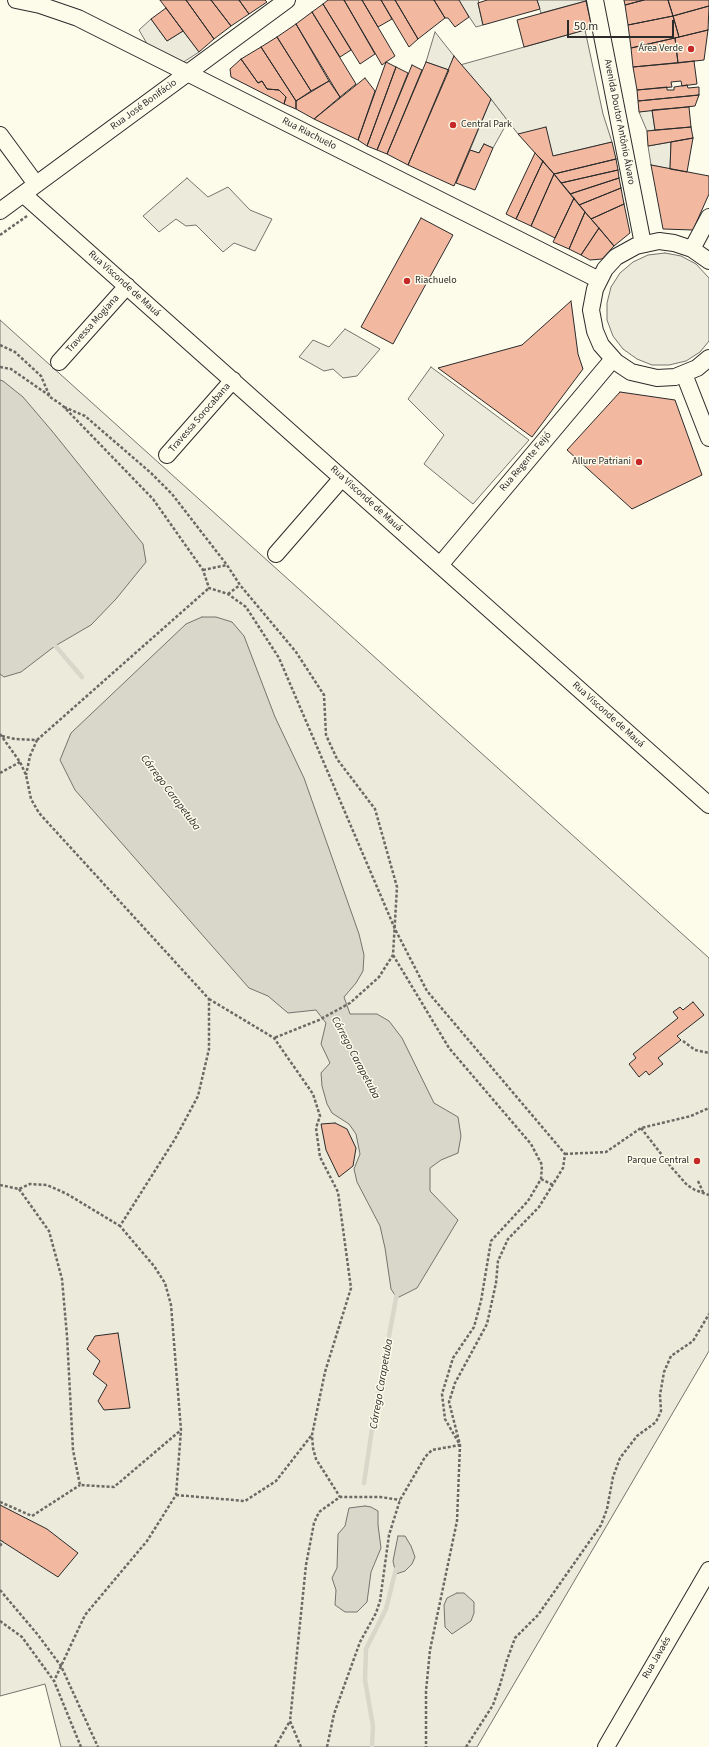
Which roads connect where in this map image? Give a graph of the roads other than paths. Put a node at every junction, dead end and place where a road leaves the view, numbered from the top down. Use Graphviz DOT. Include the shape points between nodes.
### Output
graph roads {
  1 [pos="16,0"];
  2 [pos="288,0"];
  3 [pos="595,0"];
  4 [pos="188,74"];
  5 [pos="0,135"];
  6 [pos="36,184"];
  7 [pos="23,194"];
  8 [pos="0,211"];
  9 [pos="709,217"];
  10 [pos="643,244"];
  11 [pos="692,249"];
  12 [pos="709,261"];
  13 [pos="598,280"];
  14 [pos="126,286"];
  15 [pos="709,358"];
  16 [pos="613,359"];
  17 [pos="59,362"];
  18 [pos="684,374"];
  19 [pos="233,380"];
  20 [pos="709,438"];
  21 [pos="167,455"];
  22 [pos="342,478"];
  23 [pos="276,554"];
  24 [pos="440,565"];
  25 [pos="709,805"];
  26 [pos="709,1570"];
  27 [pos="606,1747"];
  1 -- 4 [label="street, Rua Riachuelo" via="78,18"];
  2 -- 4 [label="street, Rua José Bonifácio"];
  3 -- 10 [label="street, Avenida Doutor Antônio Álvaro"];
  4 -- 6 [label="street, Rua José Bonifácio"];
  4 -- 13 [label="street, Rua Riachuelo"];
  5 -- 6 [label="street"];
  6 -- 7 [label="street, Rua José Bonifácio"];
  7 -- 8 [label="street, Rua José Bonifácio"];
  7 -- 14 [label="street, Rua Visconde de Mauá"];
  9 -- 11 [label="street"];
  10 -- 11 [label="street" via="667,242"];
  10 -- 13 [label="street" via="629,249 616,258"];
  11 -- 12 [label="street"];
  13 -- 16 [label="street" via="593,296 592,317 598,338"];
  14 -- 17 [label="street, Travessa Mogiana"];
  14 -- 19 [label="street, Rua Visconde de Mauá"];
  15 -- 18 [label="street"];
  16 -- 18 [label="street" via="631,372 648,377 666,378"];
  16 -- 24 [label="street, Rua Regente Feijó"];
  18 -- 20 [label="street"];
  19 -- 21 [label="street, Travessa Sorocabana"];
  19 -- 22 [label="street, Rua Visconde de Mauá"];
  22 -- 23 [label="street"];
  22 -- 24 [label="street, Rua Visconde de Mauá"];
  24 -- 25 [label="street, Rua Visconde de Mauá"];
  26 -- 27 [label="street, Rua Javaés"];
}
